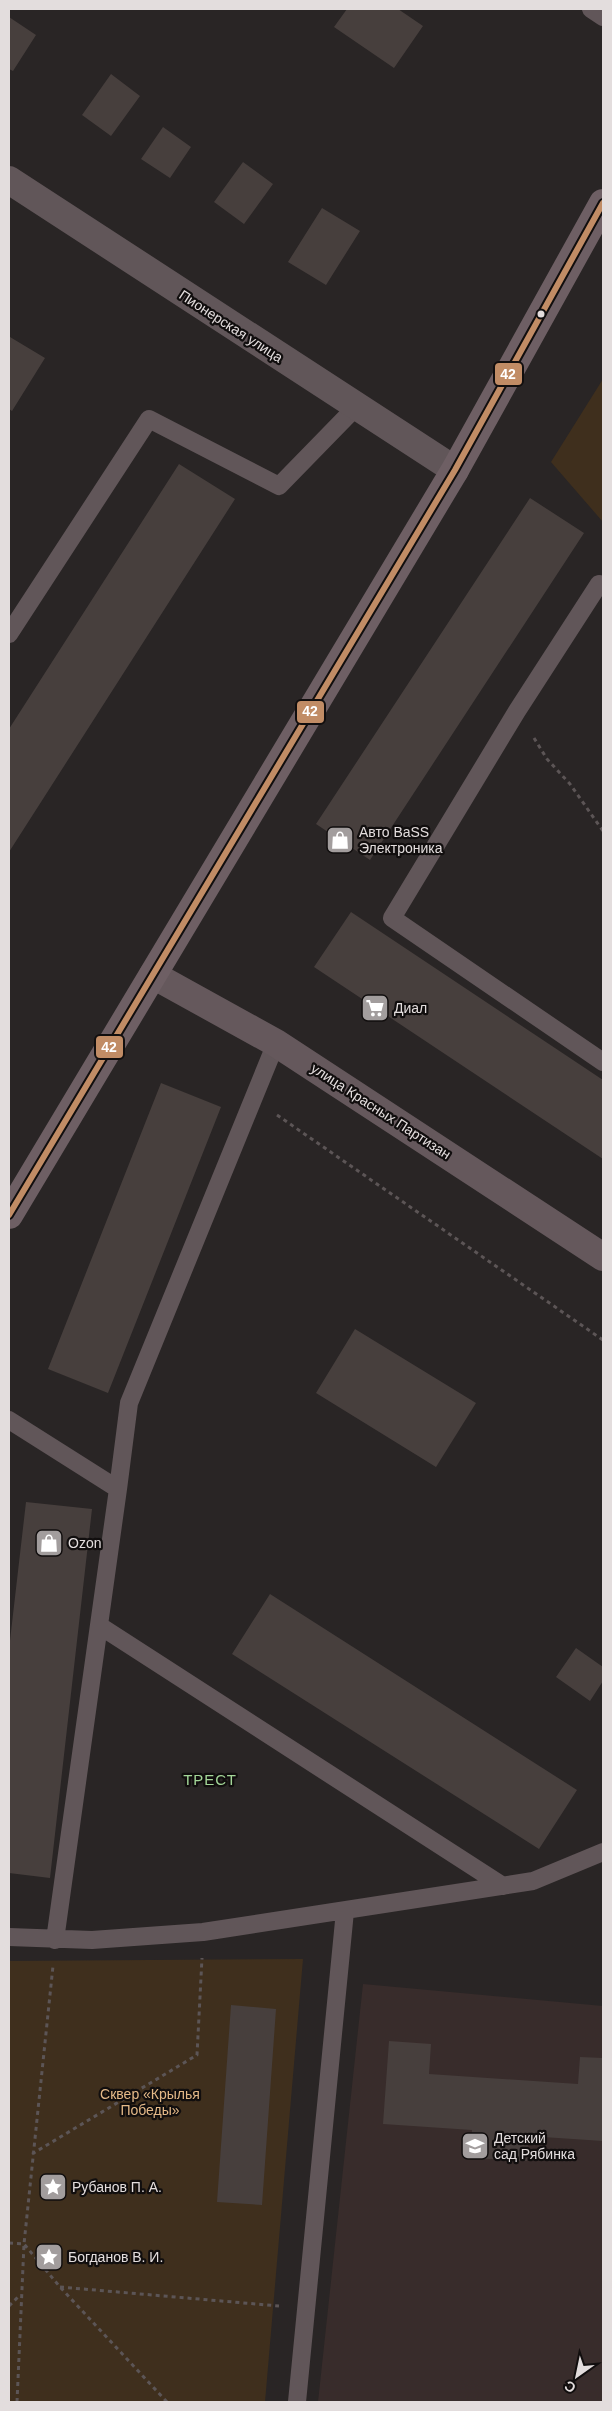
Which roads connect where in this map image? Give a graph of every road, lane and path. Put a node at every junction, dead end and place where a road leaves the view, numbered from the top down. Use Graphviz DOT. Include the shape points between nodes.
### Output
graph roads {
  1 [pos="591,9"];
  2 [pos="603,16"];
  3 [pos="9,180"];
  4 [pos="603,203"];
  5 [pos="356,407"];
  6 [pos="454,470"];
  7 [pos="600,584"];
  8 [pos="9,634"];
  9 [pos="517,711"];
  10 [pos="603,832"];
  11 [pos="153,975"];
  12 [pos="276,1043"];
  13 [pos="603,1062"];
  14 [pos="252,1098"];
  15 [pos="9,1215"];
  16 [pos="603,1257"];
  17 [pos="603,1340"];
  18 [pos="9,1420"];
  19 [pos="118,1489"];
  20 [pos="100,1626"];
  21 [pos="603,1852"];
  22 [pos="503,1886"];
  23 [pos="345,1911"];
  24 [pos="203,1932"];
  25 [pos="9,1937"];
  26 [pos="55,1940"];
  27 [pos="32,2154"];
  28 [pos="9,2243"];
  29 [pos="24,2244"];
  30 [pos="60,2288"];
  31 [pos="20,2294"];
  32 [pos="9,2306"];
  33 [pos="305,2309"];
  34 [pos="17,2402"];
  35 [pos="168,2402"];
  36 [pos="297,2402"];
  1 -- 2 [label="lane"];
  3 -- 5 [label="street, Пионерская улица"];
  4 -- 6 [label="main road"];
  5 -- 6 [label="street, Пионерская улица"];
  5 -- 8 [label="lane" via="279,486 149,419"];
  6 -- 11 [label="main road"];
  7 -- 9 [label="lane"];
  9 -- 10 [label="path" via="546,759 570,784"];
  9 -- 13 [label="lane" via="392,918"];
  11 -- 12 [label="main road, улица Красных Партизан"];
  11 -- 15 [label="main road"];
  12 -- 14 [label="lane"];
  12 -- 16 [label="main road, улица Красных Партизан"];
  14 -- 17 [label="path"];
  14 -- 19 [label="lane" via="128,1403"];
  18 -- 19 [label="lane"];
  19 -- 20 [label="lane"];
  20 -- 22 [label="lane"];
  20 -- 26 [label="lane"];
  21 -- 22 [label="lane" via="533,1881"];
  22 -- 23 [label="lane"];
  23 -- 24 [label="lane"];
  23 -- 33 [label="lane"];
  24 -- 26 [label="lane"];
  24 -- 27 [label="path" via="197,2055"];
  25 -- 26 [label="lane"];
  26 -- 27 [label="path"];
  27 -- 29 [label="path"];
  28 -- 29 [label="path"];
  29 -- 30 [label="path"];
  29 -- 31 [label="path"];
  30 -- 33 [label="path"];
  30 -- 35 [label="path"];
  31 -- 32 [label="path"];
  31 -- 34 [label="path"];
  33 -- 36 [label="lane"];
}
